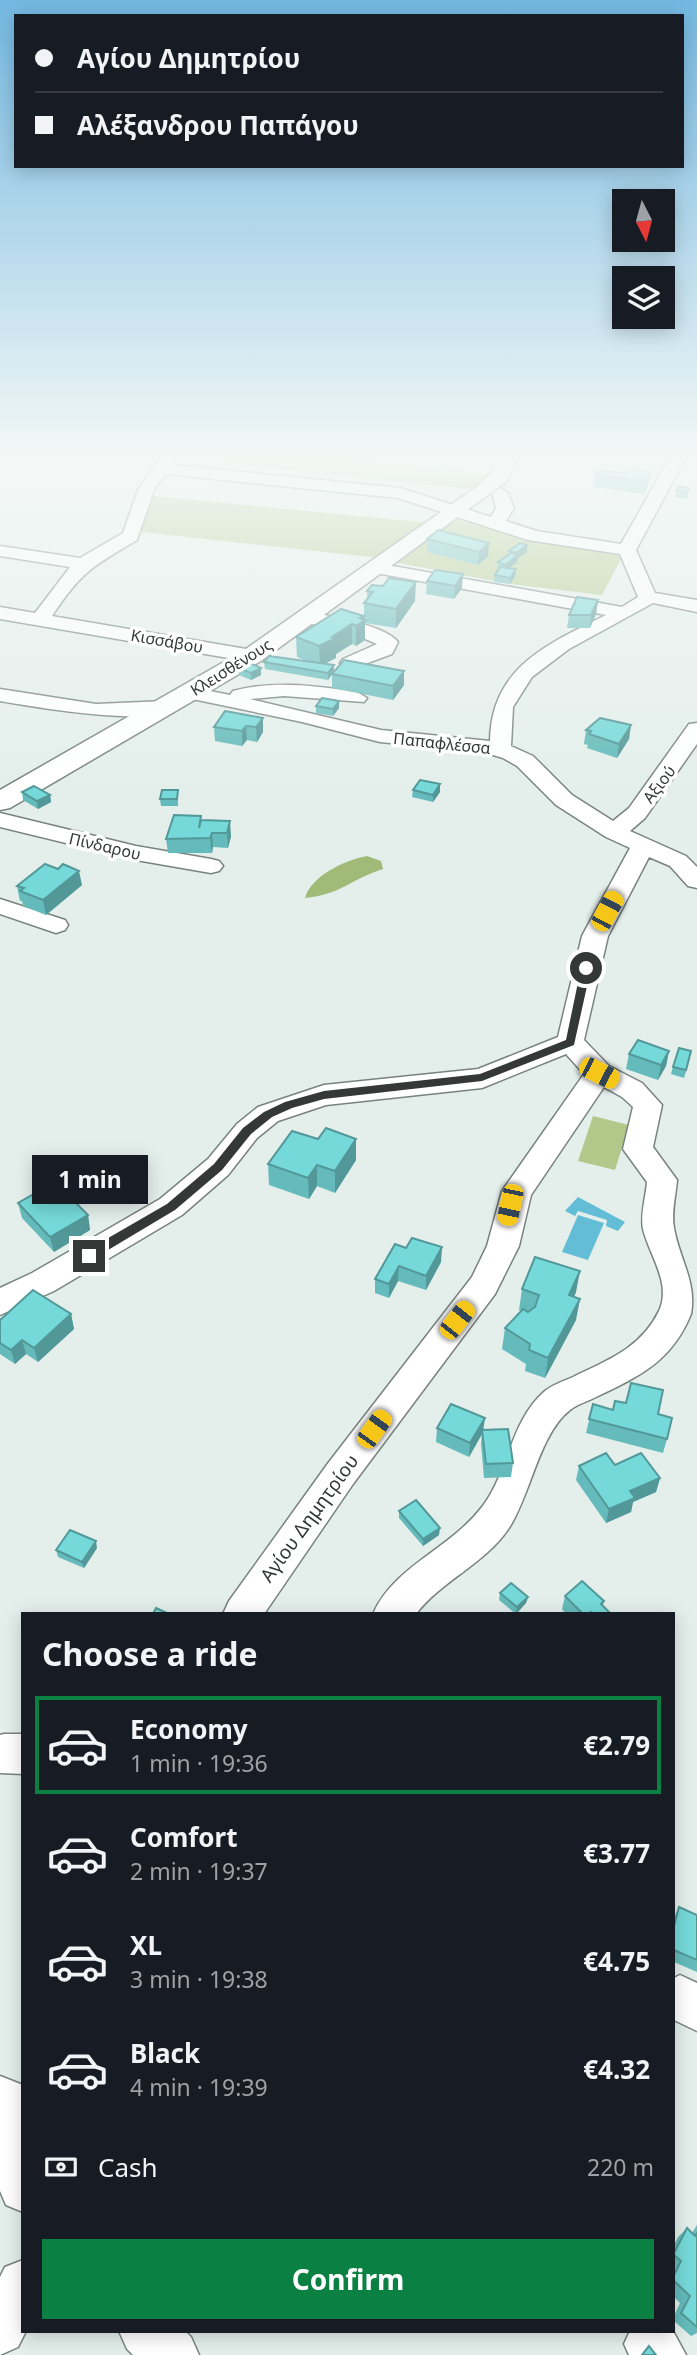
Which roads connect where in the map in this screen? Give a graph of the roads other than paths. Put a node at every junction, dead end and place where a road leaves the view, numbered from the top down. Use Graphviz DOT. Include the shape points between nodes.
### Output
graph roads {
  1 [pos="80,567"];
  2 [pos="635,567"];
  3 [pos="376,568"];
  4 [pos="648,597"];
  5 [pos="697,606"];
  6 [pos="0,613"];
  7 [pos="626,613"];
  8 [pos="307,617"];
  9 [pos="41,618"];
  10 [pos="252,656"];
  11 [pos="350,663"];
  12 [pos="190,693"];
  13 [pos="0,695"];
  14 [pos="357,698"];
  15 [pos="227,701"];
  16 [pos="166,707"];
  17 [pos="697,729"];
  18 [pos="500,750"];
  19 [pos="12,788"];
  20 [pos="0,802"];
  21 [pos="0,820"];
  22 [pos="614,832"];
  23 [pos="644,845"];
  24 [pos="688,859"];
  25 [pos="211,866"];
  26 [pos="697,881"];
  27 [pos="0,906"];
  28 [pos="56,925"];
  29 [pos="570,1042"];
  30 [pos="599,1073"];
  31 [pos="0,1302"];
  32 [pos="243,1612"];
  33 [pos="395,1612"];
  34 [pos="0,2100"];
  35 [pos="21,2108"];
  36 [pos="21,2134"];
  37 [pos="21,2169"];
  38 [pos="21,2289"];
  39 [pos="0,2329"];
  40 [pos="147,2333"];
  41 [pos="173,2355"];
  1 -- 9 [label="street"];
  2 -- 4 [label="street"];
  3 -- 7 [label="street"];
  3 -- 8 [label="main road, Κλεισθένους"];
  4 -- 5 [label="street"];
  4 -- 7 [label="street"];
  6 -- 9 [label="street, Κισσάβου"];
  7 -- 18 [label="street" via="545,656 519,678 503,705"];
  8 -- 10 [label="main road, Κλεισθένους"];
  8 -- 11 [label="street" via="388,642 384,650"];
  9 -- 10 [label="street, Κισσάβου"];
  10 -- 12 [label="main road, Κλεισθένους"];
  12 -- 15 [label="street, Παπαφλέσσα"];
  12 -- 16 [label="main road, Κλεισθένους"];
  13 -- 16 [label="street" via="96,710"];
  14 -- 15 [label="street" via="277,690"];
  15 -- 18 [label="street, Παπαφλέσσα" via="380,736"];
  16 -- 19 [label="main road, Κλεισθένους"];
  17 -- 22 [label="street, Αξιού" via="636,813"];
  18 -- 22 [label="street, Παπαφλέσσα" via="525,761 564,800"];
  19 -- 20 [label="main road, Κλεισθένους"];
  21 -- 25 [label="street, Πίνδαρου"];
  22 -- 23 [label="street, Παπαφλέσσα"];
  23 -- 24 [label="street, Παπαφλέσσα"];
  23 -- 29 [label="street" via="595,936"];
  24 -- 26 [label="street, Παπαφλέσσα"];
  27 -- 28 [label="street"];
  29 -- 30 [label="street"];
  29 -- 31 [label="street" via="482,1078 324,1095 268,1114 247,1131 218,1167 171,1207"];
  30 -- 32 [label="street, Αγίου Δημητρίου" via="517,1191 503,1246 484,1285 365,1440"];
  30 -- 33 [label="street" via="632,1090 648,1105 638,1149 662,1180 658,1227 678,1282 675,1313 637,1362 575,1390 547,1410 494,1520 460,1556 414,1587"];
  34 -- 35 [label="street"];
  36 -- 37 [label="street"];
  38 -- 39 [label="street"];
  40 -- 41 [label="street"];
}
